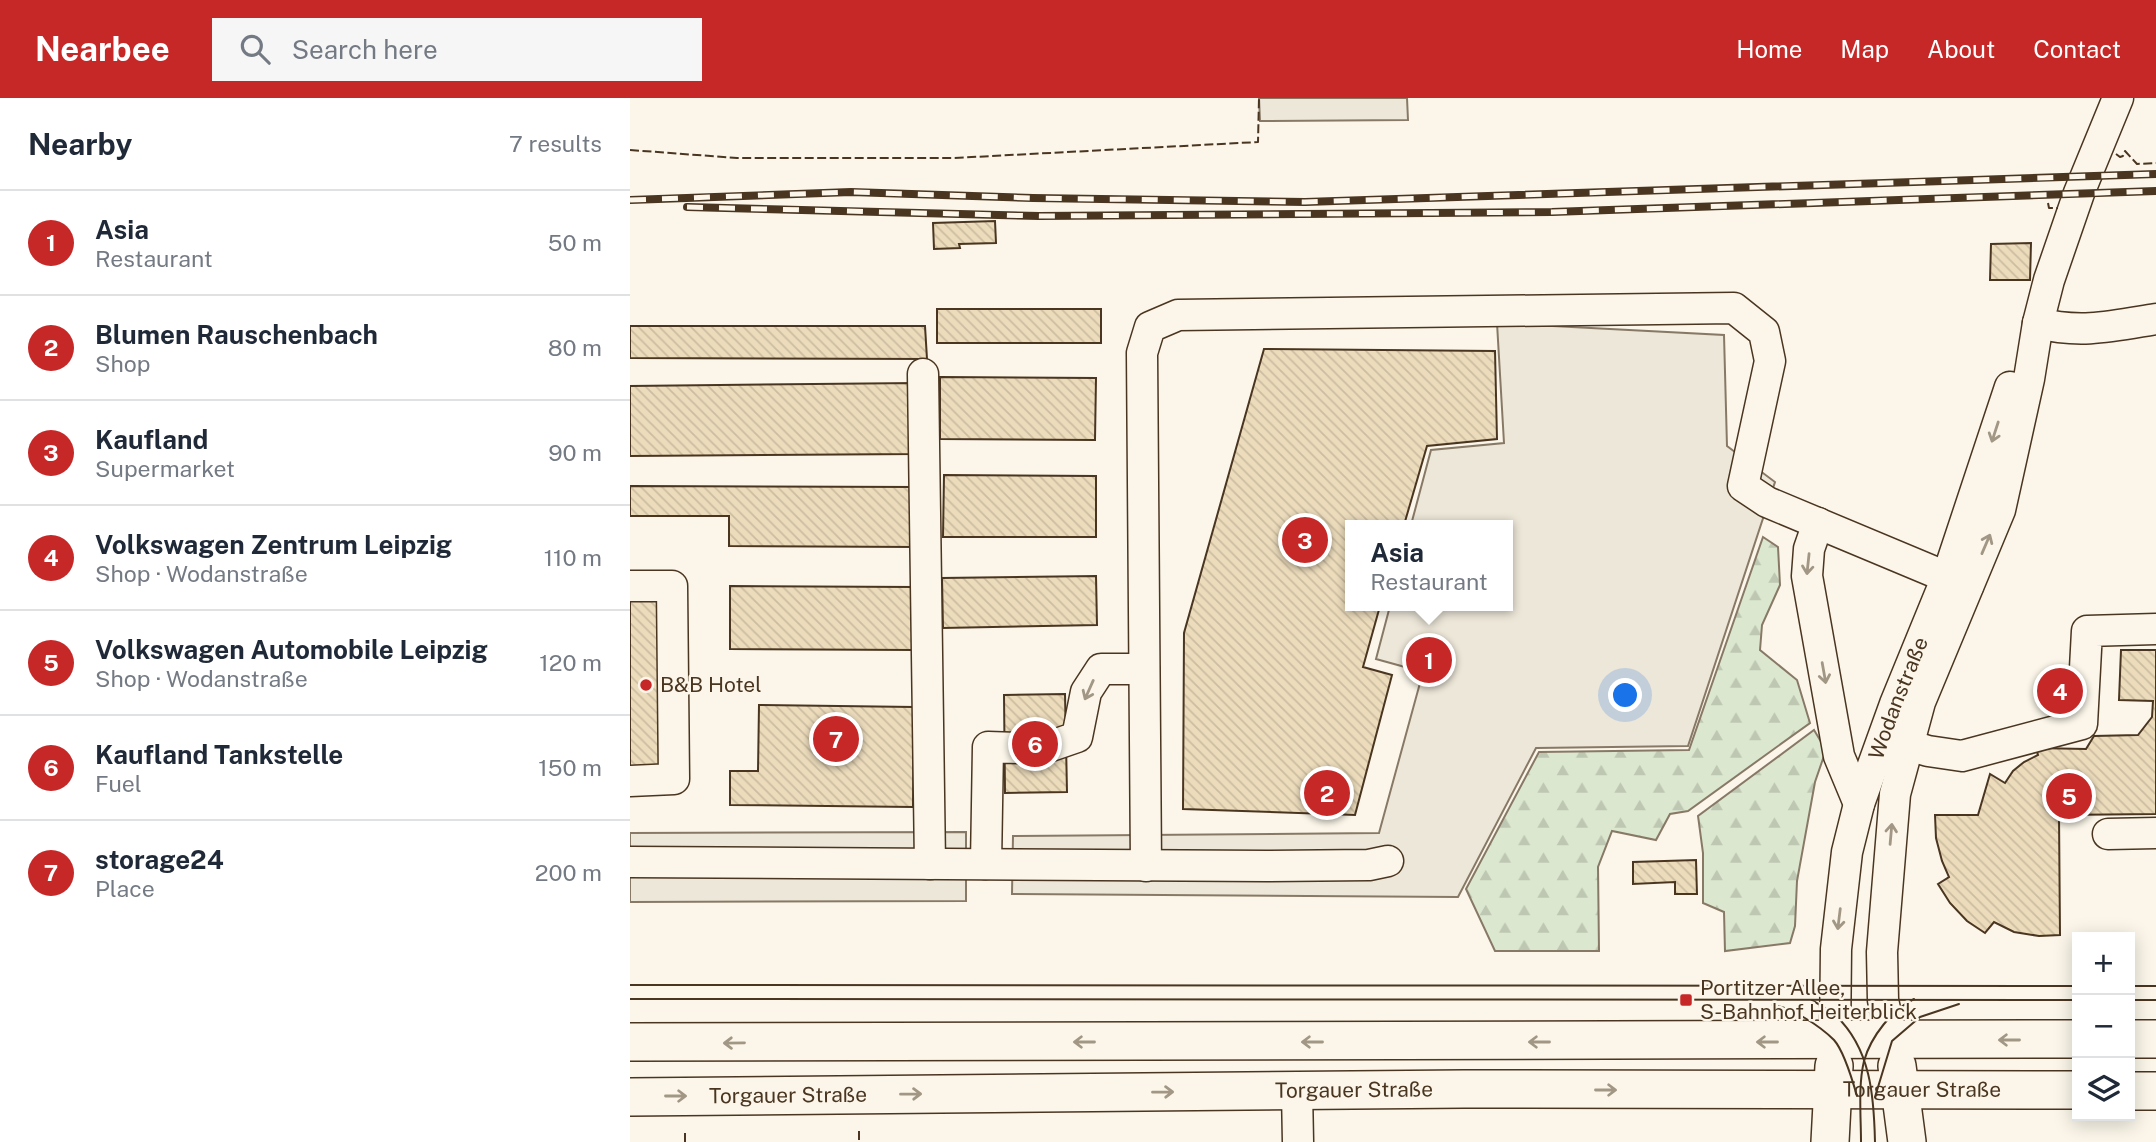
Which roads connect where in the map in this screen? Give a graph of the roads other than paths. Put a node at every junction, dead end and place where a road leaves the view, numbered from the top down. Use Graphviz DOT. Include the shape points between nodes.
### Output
graph roads {
  1 [pos="2118,98"];
  2 [pos="2156,319"];
  3 [pos="2038,323"];
  4 [pos="923,374"];
  5 [pos="1818,523"];
  6 [pos="1957,582"];
  7 [pos="630,586"];
  8 [pos="2156,629"];
  9 [pos="1144,669"];
  10 [pos="1908,745"];
  11 [pos="630,781"];
  12 [pos="1859,804"];
  13 [pos="2156,833"];
  14 [pos="2108,834"];
  15 [pos="1388,861"];
  16 [pos="630,862"];
  17 [pos="930,864"];
  18 [pos="986,864"];
  19 [pos="1146,866"];
  20 [pos="2135,1039"];
  21 [pos="2156,1039"];
  22 [pos="2072,1040"];
  23 [pos="1835,1041"];
  24 [pos="1892,1041"];
  25 [pos="630,1042"];
  26 [pos="1833,1090"];
  27 [pos="1902,1090"];
  28 [pos="2072,1090"];
  29 [pos="1297,1091"];
  30 [pos="2135,1091"];
  31 [pos="2156,1091"];
  32 [pos="630,1097"];
  33 [pos="1297,1142"];
  34 [pos="1830,1142"];
  35 [pos="1907,1142"];
  1 -- 3 [label="street, Wodanstraße" via="2079,193"];
  2 -- 3 [label="street" via="2078,330"];
  3 -- 6 [label="street, Wodanstraße" via="2013,377"];
  4 -- 17 [label="street"];
  5 -- 6 [label="street"];
  5 -- 9 [label="street" via="1767,502 1743,486 1770,361 1764,332 1734,308 1178,315 1150,327 1142,353"];
  5 -- 12 [label="street, one-way" via="1807,576 1839,755"];
  6 -- 10 [label="street, Wodanstraße"];
  6 -- 12 [label="street, Wodanstraße" via="1895,704"];
  7 -- 11 [label="street" via="672,586 674,779"];
  8 -- 10 [label="street" via="2087,631 2082,724 1962,756"];
  9 -- 18 [label="street, one-way" via="1101,669 1086,692 1077,737 1042,750 988,747"];
  9 -- 19 [label="street"];
  24 -- 10 [label="street, Wodanstraße, one-way" via="1882,952 1895,794"];
  12 -- 23 [label="street, Wodanstraße, one-way" via="1847,852 1836,950"];
  13 -- 14 [label="street"];
  15 -- 19 [label="street" via="1370,865"];
  16 -- 17 [label="street"];
  17 -- 18 [label="street"];
  18 -- 19 [label="street"];
  20 -- 21 [label="main road"];
  22 -- 24 [label="main road, one-way"];
  23 -- 24 [label="main road"];
  23 -- 25 [label="main road, one-way"];
  23 -- 26 [label="main road, Wodanstraße"];
  24 -- 27 [label="main road, Wodanstraße"];
  26 -- 27 [label="main road, Torgauer Straße"];
  29 -- 26 [label="main road, Torgauer Straße, one-way"];
  26 -- 34 [label="main road, Wodanstraße"];
  27 -- 28 [label="main road, Torgauer Straße"];
  27 -- 35 [label="main road, Wodanstraße"];
  32 -- 29 [label="main road, Torgauer Straße, one-way"];
  29 -- 33 [label="street"];
  30 -- 31 [label="main road"];
}
